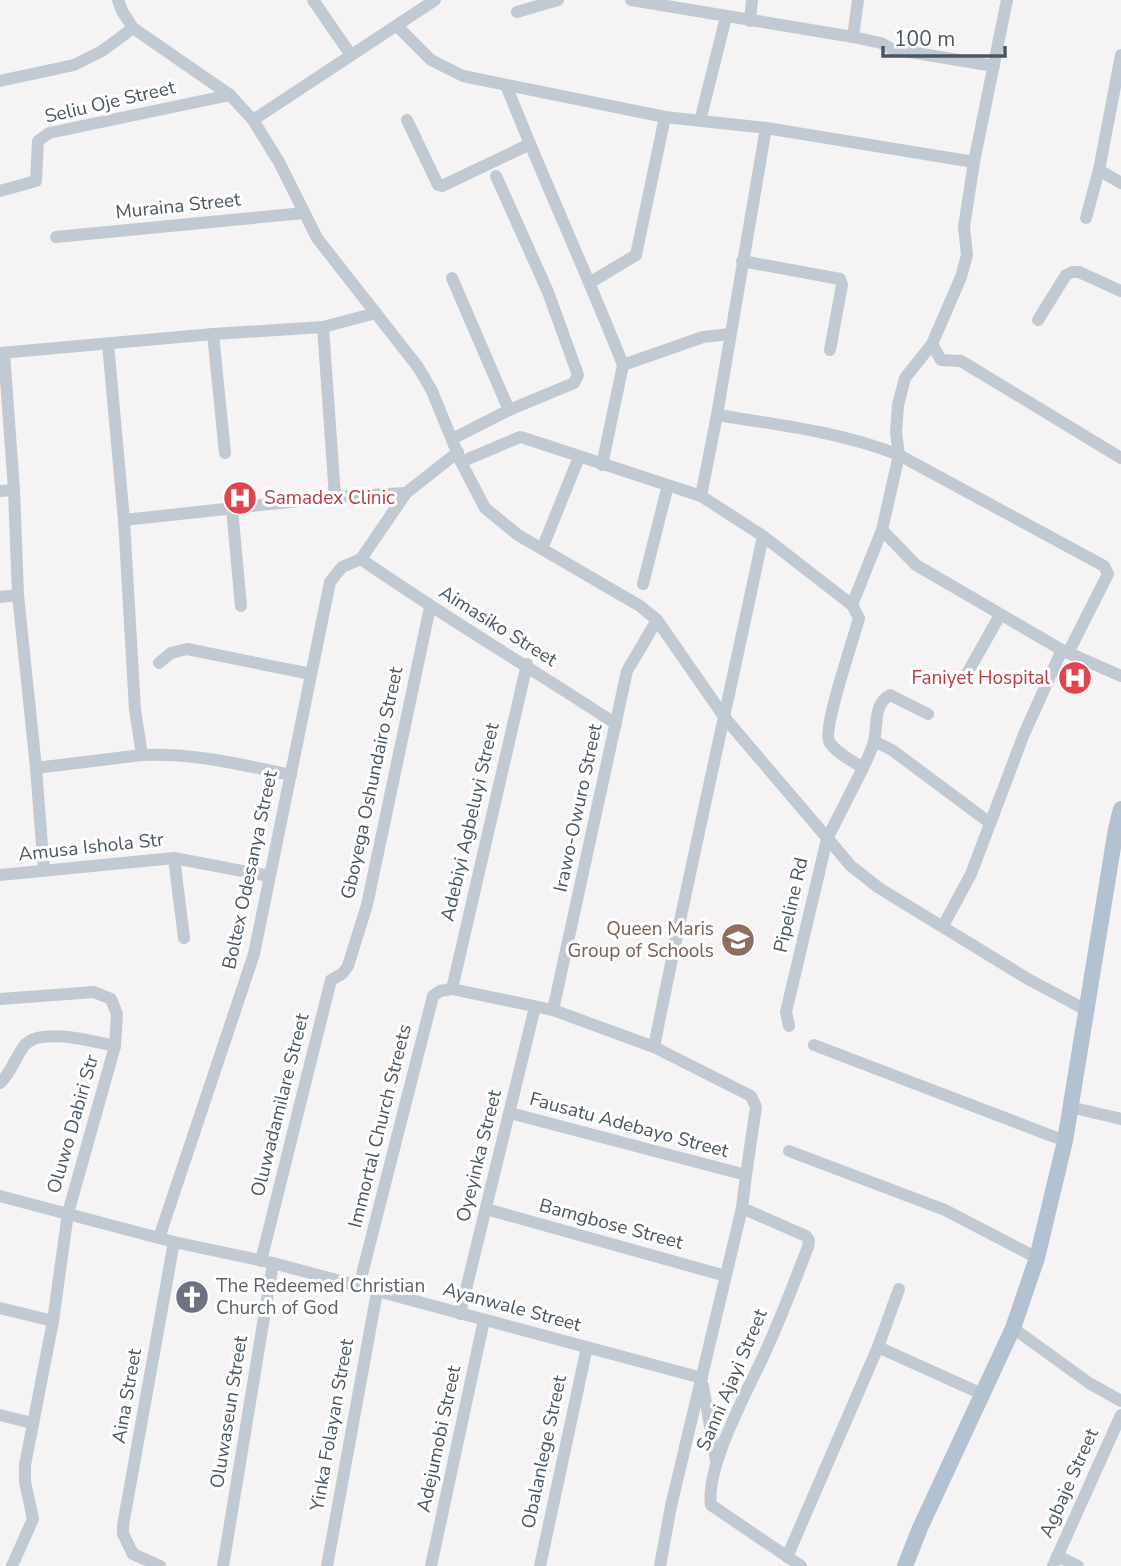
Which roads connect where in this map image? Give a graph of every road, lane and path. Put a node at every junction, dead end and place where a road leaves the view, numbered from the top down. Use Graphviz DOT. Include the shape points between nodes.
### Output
graph roads {
  1 [pos="118,0"];
  2 [pos="313,0"];
  3 [pos="435,0"];
  4 [pos="558,0"];
  5 [pos="631,0"];
  6 [pos="752,0"];
  7 [pos="858,0"];
  8 [pos="1007,0"];
  9 [pos="517,12"];
  10 [pos="726,17"];
  11 [pos="750,21"];
  12 [pos="397,26"];
  13 [pos="133,28"];
  14 [pos="853,37"];
  15 [pos="351,55"];
  16 [pos="1121,55"];
  17 [pos="994,66"];
  18 [pos="0,81"];
  19 [pos="506,85"];
  20 [pos="230,95"];
  21 [pos="665,117"];
  22 [pos="253,120"];
  23 [pos="407,120"];
  24 [pos="700,121"];
  25 [pos="765,128"];
  26 [pos="530,144"];
  27 [pos="974,162"];
  28 [pos="1099,170"];
  29 [pos="496,176"];
  30 [pos="1121,183"];
  31 [pos="0,191"];
  32 [pos="304,213"];
  33 [pos="1086,218"];
  34 [pos="57,237"];
  35 [pos="743,261"];
  36 [pos="452,278"];
  37 [pos="591,282"];
  38 [pos="1121,291"];
  39 [pos="376,313"];
  40 [pos="1038,320"];
  41 [pos="323,327"];
  42 [pos="213,334"];
  43 [pos="730,334"];
  44 [pos="108,344"];
  45 [pos="932,344"];
  46 [pos="830,350"];
  47 [pos="2,353"];
  48 [pos="623,365"];
  49 [pos="509,410"];
  50 [pos="717,415"];
  51 [pos="452,439"];
  52 [pos="225,453"];
  53 [pos="899,454"];
  54 [pos="459,457"];
  55 [pos="579,457"];
  56 [pos="1121,458"];
  57 [pos="602,465"];
  58 [pos="668,485"];
  59 [pos="14,490"];
  60 [pos="0,491"];
  61 [pos="406,493"];
  62 [pos="335,496"];
  63 [pos="701,496"];
  64 [pos="232,509"];
  65 [pos="124,520"];
  66 [pos="882,530"];
  67 [pos="763,536"];
  68 [pos="542,549"];
  69 [pos="361,559"];
  70 [pos="643,584"];
  71 [pos="18,595"];
  72 [pos="0,597"];
  73 [pos="852,605"];
  74 [pos="241,606"];
  75 [pos="430,607"];
  76 [pos="1000,615"];
  77 [pos="657,621"];
  78 [pos="1065,651"];
  79 [pos="159,663"];
  80 [pos="527,664"];
  81 [pos="311,674"];
  82 [pos="1121,677"];
  83 [pos="964,679"];
  84 [pos="928,714"];
  85 [pos="725,718"];
  86 [pos="616,723"];
  87 [pos="874,741"];
  88 [pos="142,755"];
  89 [pos="36,768"];
  90 [pos="863,768"];
  91 [pos="291,775"];
  92 [pos="1121,809"];
  93 [pos="990,823"];
  94 [pos="1118,830"];
  95 [pos="827,839"];
  96 [pos="174,858"];
  97 [pos="44,871"];
  98 [pos="0,875"];
  99 [pos="268,876"];
  100 [pos="943,926"];
  101 [pos="184,937"];
  102 [pos="348,966"];
  103 [pos="452,989"];
  104 [pos="0,999"];
  105 [pos="535,1007"];
  106 [pos="553,1010"];
  107 [pos="1088,1011"];
  108 [pos="789,1026"];
  109 [pos="814,1045"];
  110 [pos="115,1046"];
  111 [pos="654,1047"];
  112 [pos="0,1083"];
  113 [pos="1070,1107"];
  114 [pos="510,1113"];
  115 [pos="1121,1119"];
  116 [pos="1065,1141"];
  117 [pos="789,1151"];
  118 [pos="746,1175"];
  119 [pos="0,1196"];
  120 [pos="742,1208"];
  121 [pos="485,1209"];
  122 [pos="68,1213"];
  123 [pos="159,1238"];
  124 [pos="174,1242"];
  125 [pos="1037,1258"];
  126 [pos="267,1262"];
  127 [pos="726,1276"];
  128 [pos="359,1286"];
  129 [pos="899,1289"];
  130 [pos="377,1292"];
  131 [pos="0,1308"];
  132 [pos="460,1314"];
  133 [pos="484,1320"];
  134 [pos="53,1321"];
  135 [pos="1013,1328"];
  136 [pos="878,1346"];
  137 [pos="587,1347"];
  138 [pos="702,1378"];
  139 [pos="982,1394"];
  140 [pos="1121,1401"];
  141 [pos="0,1415"];
  142 [pos="1121,1415"];
  143 [pos="32,1423"];
  144 [pos="716,1462"];
  145 [pos="787,1557"];
  146 [pos="130,1560"];
  147 [pos="1055,1561"];
  148 [pos="12,1566"];
  149 [pos="160,1566"];
  150 [pos="223,1566"];
  151 [pos="327,1566"];
  152 [pos="431,1566"];
  153 [pos="540,1566"];
  154 [pos="660,1566"];
  155 [pos="800,1566"];
  156 [pos="905,1566"];
  157 [pos="1078,1566"];
  1 -- 13 [label="street"];
  2 -- 15 [label="street"];
  3 -- 12 [label="street"];
  4 -- 9 [label="street"];
  5 -- 10 [label="street"];
  6 -- 11 [label="street"];
  7 -- 14 [label="street"];
  8 -- 17 [label="street"];
  10 -- 11 [label="street"];
  10 -- 24 [label="street"];
  11 -- 14 [label="street"];
  12 -- 15 [label="street"];
  12 -- 19 [label="street" via="446,70"];
  13 -- 18 [label="street" via="74,65"];
  13 -- 20 [label="street"];
  14 -- 17 [label="street" via="892,50"];
  15 -- 22 [label="street"];
  16 -- 28 [label="street"];
  17 -- 27 [label="street"];
  19 -- 21 [label="street"];
  19 -- 26 [label="street"];
  20 -- 22 [label="street"];
  20 -- 31 [label="street, Seliu Oje Street" via="49,133 38,141 36,181"];
  21 -- 24 [label="street"];
  21 -- 37 [label="street" via="636,255"];
  22 -- 32 [label="street"];
  23 -- 26 [label="street" via="442,186"];
  24 -- 25 [label="street"];
  25 -- 27 [label="street"];
  25 -- 35 [label="street"];
  26 -- 37 [label="street"];
  27 -- 45 [label="street" via="964,227 967,255"];
  28 -- 30 [label="street"];
  28 -- 33 [label="street"];
  29 -- 49 [label="street" via="548,292 578,375 574,383"];
  32 -- 34 [label="street, Muraina Street"];
  32 -- 39 [label="street" via="317,239"];
  35 -- 43 [label="street"];
  35 -- 46 [label="street" via="840,279"];
  36 -- 49 [label="street"];
  37 -- 48 [label="street"];
  38 -- 40 [label="street" via="1072,272"];
  39 -- 41 [label="street"];
  39 -- 51 [label="street" via="418,367"];
  41 -- 42 [label="street"];
  41 -- 62 [label="street"];
  42 -- 44 [label="street"];
  42 -- 52 [label="street"];
  43 -- 48 [label="street" via="703,337"];
  43 -- 50 [label="street"];
  44 -- 47 [label="street"];
  44 -- 65 [label="street"];
  45 -- 53 [label="street" via="905,378 897,418"];
  45 -- 56 [label="street" via="942,360 961,361"];
  47 -- 59 [label="street"];
  48 -- 57 [label="street"];
  49 -- 51 [label="street"];
  50 -- 53 [label="street" via="838,435"];
  50 -- 63 [label="street"];
  51 -- 54 [label="street"];
  53 -- 66 [label="street"];
  53 -- 78 [label="street" via="1106,569 1108,574"];
  54 -- 55 [label="street" via="520,437"];
  54 -- 61 [label="street"];
  54 -- 68 [label="street" via="485,508"];
  55 -- 57 [label="street"];
  55 -- 68 [label="street"];
  57 -- 58 [label="street"];
  58 -- 63 [label="street"];
  58 -- 70 [label="street"];
  59 -- 60 [label="street"];
  59 -- 71 [label="street"];
  61 -- 62 [label="street"];
  61 -- 69 [label="street"];
  62 -- 64 [label="street"];
  63 -- 67 [label="street"];
  64 -- 65 [label="street"];
  64 -- 74 [label="street"];
  65 -- 88 [label="street" via="135,710"];
  66 -- 73 [label="street"];
  66 -- 76 [label="street" via="916,565"];
  67 -- 73 [label="street"];
  67 -- 85 [label="street"];
  68 -- 77 [label="street" via="640,606"];
  69 -- 75 [label="street, Aimasiko Street"];
  69 -- 81 [label="street, Boltex Odesanya Street" via="342,567 330,582"];
  71 -- 72 [label="street"];
  71 -- 89 [label="street"];
  73 -- 90 [label="street" via="859,618 828,734 833,746"];
  75 -- 80 [label="street, Aimasiko Street"];
  75 -- 102 [label="street, Gboyega Oshundairo Street" via="367,905"];
  76 -- 78 [label="street"];
  76 -- 83 [label="street"];
  77 -- 85 [label="street"];
  77 -- 86 [label="street, Irawo-Owuro Street" via="627,671"];
  78 -- 82 [label="street"];
  78 -- 93 [label="street" via="1024,734"];
  79 -- 81 [label="street" via="171,653 187,649"];
  80 -- 86 [label="street, Aimasiko Street"];
  80 -- 103 [label="street, Adebiyi Agbeluyi Street"];
  81 -- 91 [label="street, Boltex Odesanya Street"];
  84 -- 87 [label="street, Pipeline Rd" via="890,695 881,702"];
  85 -- 95 [label="street"];
  85 -- 111 [label="street"];
  86 -- 106 [label="street, Irawo-Owuro Street"];
  87 -- 90 [label="street, Pipeline Rd"];
  87 -- 93 [label="street"];
  88 -- 89 [label="street"];
  88 -- 91 [label="street" via="176,754"];
  89 -- 97 [label="street"];
  90 -- 95 [label="street, Pipeline Rd"];
  91 -- 99 [label="street, Boltex Odesanya Street"];
  92 -- 94 [label="main road"];
  93 -- 100 [label="street" via="971,874"];
  94 -- 107 [label="main road"];
  95 -- 100 [label="street" via="879,888"];
  95 -- 108 [label="street, Pipeline Rd" via="786,1012"];
  96 -- 97 [label="street, Amusa Ishola Str"];
  96 -- 99 [label="street, Amusa Ishola Str"];
  96 -- 101 [label="street"];
  97 -- 98 [label="street, Amusa Ishola Str"];
  99 -- 123 [label="street, Boltex Odesanya Street" via="254,954"];
  100 -- 107 [label="street"];
  102 -- 126 [label="street, Oluwadamilare Street" via="331,980"];
  103 -- 105 [label="street"];
  103 -- 128 [label="street, Immortal Church Streets" via="433,996"];
  104 -- 110 [label="street, Oluwo Dabiri Str" via="105,995 117,1014"];
  105 -- 106 [label="street"];
  105 -- 114 [label="street, Oyeyinka Street"];
  106 -- 111 [label="street"];
  107 -- 113 [label="main road"];
  109 -- 116 [label="street"];
  110 -- 112 [label="street" via="65,1036 32,1039"];
  110 -- 122 [label="street, Oluwo Dabiri Str"];
  111 -- 118 [label="street" via="751,1096 756,1107"];
  113 -- 115 [label="street"];
  113 -- 116 [label="main road"];
  114 -- 118 [label="street, Fausatu Adebayo Street"];
  114 -- 121 [label="street, Oyeyinka Street"];
  116 -- 125 [label="main road"];
  117 -- 125 [label="street" via="945,1210"];
  118 -- 120 [label="street, Fausatu Adebayo Street"];
  119 -- 122 [label="street, Ayanwale Street"];
  120 -- 127 [label="street, Fausatu Adebayo Street"];
  120 -- 144 [label="street, Sanni Ajayi Street" via="806,1236 808,1247"];
  121 -- 127 [label="street, Bamgbose Street"];
  121 -- 132 [label="street, Oyeyinka Street"];
  122 -- 123 [label="street, Ayanwale Street"];
  122 -- 134 [label="street, Oluwo Dabiri Str"];
  123 -- 124 [label="street, Ayanwale Street"];
  124 -- 126 [label="street, Ayanwale Street"];
  124 -- 146 [label="street, Aina Street" via="123,1525"];
  125 -- 135 [label="main road"];
  126 -- 128 [label="street, Ayanwale Street"];
  126 -- 150 [label="street, Oluwaseun Street"];
  127 -- 138 [label="street, Fausatu Adebayo Street"];
  128 -- 130 [label="street, Ayanwale Street"];
  129 -- 136 [label="street"];
  130 -- 132 [label="street, Ayanwale Street"];
  130 -- 151 [label="street, Yinka Folayan Street"];
  131 -- 134 [label="street"];
  132 -- 133 [label="street, Ayanwale Street"];
  133 -- 137 [label="street, Ayanwale Street"];
  133 -- 152 [label="street, Adejumobi Street"];
  134 -- 143 [label="street, Oluwo Dabiri Str"];
  135 -- 139 [label="main road"];
  135 -- 140 [label="street" via="1088,1383"];
  136 -- 139 [label="street"];
  136 -- 145 [label="street"];
  137 -- 138 [label="street, Ayanwale Street"];
  137 -- 153 [label="street, Obalanlege Street"];
  138 -- 144 [label="street"];
  138 -- 154 [label="street, Fausatu Adebayo Street"];
  139 -- 156 [label="main road"];
  141 -- 143 [label="street"];
  142 -- 147 [label="street, Agbaje Street"];
  143 -- 148 [label="street, Oluwo Dabiri Str" via="25,1482 33,1519"];
  144 -- 145 [label="street, Sanni Ajayi Street" via="711,1505"];
  145 -- 155 [label="street, Sanni Ajayi Street"];
  146 -- 149 [label="street"];
  147 -- 157 [label="street"];
}
